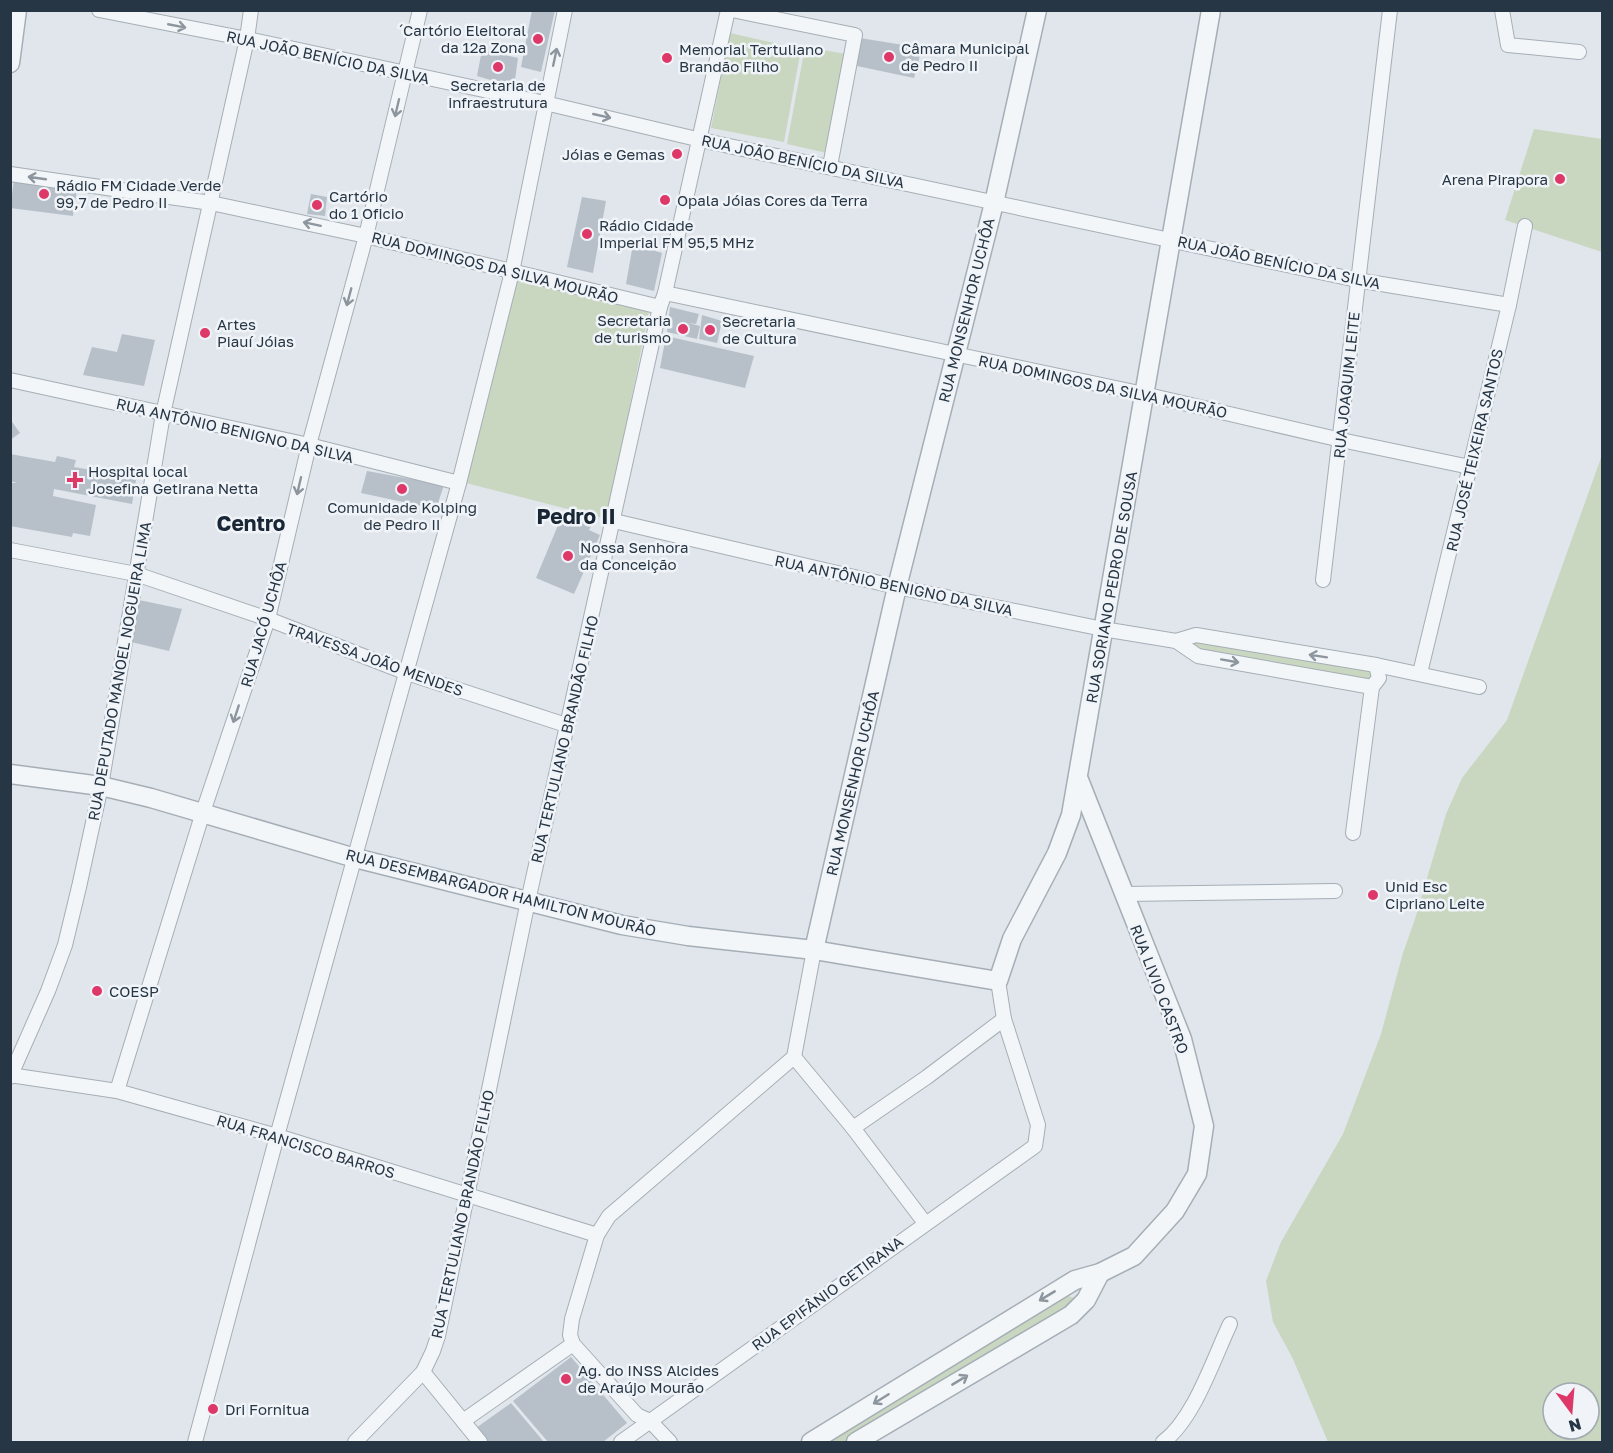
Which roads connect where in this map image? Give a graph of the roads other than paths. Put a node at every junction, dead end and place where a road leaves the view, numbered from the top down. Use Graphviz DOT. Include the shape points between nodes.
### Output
graph roads {
  1 [pos="17,10"];
  2 [pos="99,10"];
  3 [pos="251,10"];
  4 [pos="420,10"];
  5 [pos="565,10"];
  6 [pos="730,10"];
  7 [pos="1037,10"];
  8 [pos="1212,10"];
  9 [pos="1389,10"];
  10 [pos="1502,10"];
  11 [pos="247,39"];
  12 [pos="1580,52"];
  13 [pos="10,63"];
  14 [pos="405,74"];
  15 [pos="545,103"];
  16 [pos="700,140"];
  17 [pos="830,166"];
  18 [pos="10,174"];
  19 [pos="211,203"];
  20 [pos="994,203"];
  21 [pos="1525,226"];
  22 [pos="366,236"];
  23 [pos="1173,239"];
  24 [pos="512,272"];
  25 [pos="1357,279"];
  26 [pos="665,293"];
  27 [pos="1509,305"];
  28 [pos="660,307"];
  29 [pos="955,354"];
  30 [pos="10,380"];
  31 [pos="1144,394"];
  32 [pos="163,414"];
  33 [pos="1341,440"];
  34 [pos="309,446"];
  35 [pos="1470,467"];
  36 [pos="459,483"];
  37 [pos="614,521"];
  38 [pos="10,550"];
  39 [pos="136,574"];
  40 [pos="1323,580"];
  41 [pos="897,587"];
  42 [pos="268,619"];
  43 [pos="1103,629"];
  44 [pos="1176,641"];
  45 [pos="1376,665"];
  46 [pos="407,673"];
  47 [pos="1420,673"];
  48 [pos="1372,687"];
  49 [pos="1479,687"];
  50 [pos="566,725"];
  51 [pos="10,774"];
  52 [pos="1078,778"];
  53 [pos="101,786"];
  54 [pos="203,812"];
  55 [pos="1353,833"];
  56 [pos="355,858"];
  57 [pos="1335,891"];
  58 [pos="1123,894"];
  59 [pos="528,901"];
  60 [pos="814,950"];
  61 [pos="998,981"];
  62 [pos="1004,1019"];
  63 [pos="794,1057"];
  64 [pos="11,1076"];
  65 [pos="117,1091"];
  66 [pos="853,1128"];
  67 [pos="277,1136"];
  68 [pos="1035,1146"];
  69 [pos="466,1194"];
  70 [pos="925,1224"];
  71 [pos="597,1235"];
  72 [pos="1100,1273"];
  73 [pos="1230,1324"];
  74 [pos="573,1344"];
  75 [pos="423,1372"];
  76 [pos="463,1421"];
  77 [pos="650,1421"];
  78 [pos="195,1443"];
  79 [pos="355,1443"];
  80 [pos="480,1443"];
  81 [pos="621,1443"];
  82 [pos="670,1443"];
  83 [pos="811,1443"];
  84 [pos="856,1443"];
  85 [pos="1162,1443"];
  1 -- 13 [label="street"];
  2 -- 11 [label="street, RUA JOÃO BENÍCIO DA SILVA, one-way"];
  3 -- 11 [label="street, RUA DEPUTADO MANOEL NOGUEIRA LIMA"];
  4 -- 14 [label="street, RUA JACÓ UCHÔA"];
  15 -- 5 [label="street, one-way"];
  6 -- 16 [label="street, RUA TERTULIANO BRANDÃO FILHO"];
  6 -- 17 [label="street" via="855,35"];
  7 -- 20 [label="street, RUA MONSENHOR UCHÔA"];
  8 -- 23 [label="street, RUA SORIANO PEDRO DE SOUSA"];
  9 -- 25 [label="street, RUA JOAQUIM LEITE"];
  10 -- 12 [label="street" via="1508,45"];
  11 -- 14 [label="street, RUA JOÃO BENÍCIO DA SILVA"];
  11 -- 19 [label="street, RUA DEPUTADO MANOEL NOGUEIRA LIMA"];
  14 -- 15 [label="street, RUA JOÃO BENÍCIO DA SILVA"];
  14 -- 22 [label="street, RUA JACÓ UCHÔA, one-way"];
  15 -- 16 [label="street, RUA JOÃO BENÍCIO DA SILVA, one-way"];
  15 -- 24 [label="street"];
  16 -- 17 [label="street, RUA JOÃO BENÍCIO DA SILVA"];
  16 -- 26 [label="street, RUA TERTULIANO BRANDÃO FILHO"];
  17 -- 20 [label="street, RUA JOÃO BENÍCIO DA SILVA"];
  19 -- 18 [label="street, RUA DOMINGOS DA SILVA MOURÃO, one-way"];
  22 -- 19 [label="street, RUA DOMINGOS DA SILVA MOURÃO, one-way"];
  19 -- 32 [label="street, RUA DEPUTADO MANOEL NOGUEIRA LIMA"];
  20 -- 23 [label="street, RUA JOÃO BENÍCIO DA SILVA"];
  20 -- 29 [label="street, RUA MONSENHOR UCHÔA"];
  21 -- 27 [label="street, RUA JOSÉ TEIXEIRA SANTOS"];
  22 -- 24 [label="street, RUA DOMINGOS DA SILVA MOURÃO"];
  22 -- 34 [label="street, RUA JACÓ UCHÔA, one-way"];
  23 -- 25 [label="street, RUA JOÃO BENÍCIO DA SILVA"];
  23 -- 31 [label="street, RUA SORIANO PEDRO DE SOUSA"];
  24 -- 28 [label="street, RUA DOMINGOS DA SILVA MOURÃO"];
  24 -- 36 [label="street"];
  25 -- 27 [label="street, RUA JOÃO BENÍCIO DA SILVA"];
  25 -- 33 [label="street, RUA JOAQUIM LEITE"];
  26 -- 28 [label="street, RUA TERTULIANO BRANDÃO FILHO"];
  26 -- 29 [label="street, RUA DOMINGOS DA SILVA MOURÃO"];
  27 -- 35 [label="street, RUA JOSÉ TEIXEIRA SANTOS"];
  28 -- 37 [label="street, RUA TERTULIANO BRANDÃO FILHO"];
  29 -- 31 [label="street, RUA DOMINGOS DA SILVA MOURÃO"];
  29 -- 41 [label="street, RUA MONSENHOR UCHÔA"];
  30 -- 32 [label="street, RUA ANTÔNIO BENIGNO DA SILVA"];
  31 -- 33 [label="street, RUA DOMINGOS DA SILVA MOURÃO"];
  31 -- 43 [label="street, RUA SORIANO PEDRO DE SOUSA"];
  32 -- 34 [label="street, RUA ANTÔNIO BENIGNO DA SILVA"];
  32 -- 39 [label="street, RUA DEPUTADO MANOEL NOGUEIRA LIMA"];
  33 -- 35 [label="street, RUA DOMINGOS DA SILVA MOURÃO"];
  33 -- 40 [label="street, RUA JOAQUIM LEITE"];
  34 -- 36 [label="street, RUA ANTÔNIO BENIGNO DA SILVA"];
  34 -- 42 [label="street, RUA JACÓ UCHÔA, one-way"];
  35 -- 47 [label="street, RUA JOSÉ TEIXEIRA SANTOS"];
  36 -- 46 [label="street"];
  37 -- 41 [label="street, RUA ANTÔNIO BENIGNO DA SILVA"];
  37 -- 50 [label="street, RUA TERTULIANO BRANDÃO FILHO"];
  38 -- 39 [label="street, TRAVESSA JOÃO MENDES"];
  39 -- 42 [label="street, TRAVESSA JOÃO MENDES"];
  39 -- 53 [label="street, RUA DEPUTADO MANOEL NOGUEIRA LIMA"];
  41 -- 43 [label="street, RUA ANTÔNIO BENIGNO DA SILVA"];
  41 -- 60 [label="street, RUA MONSENHOR UCHÔA"];
  42 -- 46 [label="street, TRAVESSA JOÃO MENDES"];
  42 -- 54 [label="street, RUA JACÓ UCHÔA, one-way"];
  43 -- 44 [label="street, RUA ANTÔNIO BENIGNO DA SILVA"];
  43 -- 52 [label="street, RUA SORIANO PEDRO DE SOUSA"];
  45 -- 44 [label="street, RUA ANTÔNIO BENIGNO DA SILVA, one-way" via="1196,635"];
  44 -- 48 [label="street, RUA ANTÔNIO BENIGNO DA SILVA, one-way" via="1198,656"];
  45 -- 47 [label="street, RUA ANTÔNIO BENIGNO DA SILVA"];
  45 -- 48 [label="street" via="1379,678"];
  46 -- 50 [label="street, TRAVESSA JOÃO MENDES"];
  46 -- 56 [label="street"];
  47 -- 49 [label="street, RUA ANTÔNIO BENIGNO DA SILVA"];
  48 -- 55 [label="street"];
  50 -- 59 [label="street, RUA TERTULIANO BRANDÃO FILHO"];
  51 -- 53 [label="street, RUA DESEMBARGADOR HAMILTON MOURÃO"];
  52 -- 58 [label="street, RUA LIVIO CASTRO"];
  52 -- 61 [label="street, RUA SORIANO PEDRO DE SOUSA" via="1071,815 1057,853 1012,939"];
  53 -- 54 [label="street, RUA DESEMBARGADOR HAMILTON MOURÃO"];
  53 -- 64 [label="street, RUA DEPUTADO MANOEL NOGUEIRA LIMA" via="64,945"];
  54 -- 56 [label="street, RUA DESEMBARGADOR HAMILTON MOURÃO"];
  54 -- 65 [label="street, RUA JACÓ UCHÔA"];
  56 -- 59 [label="street, RUA DESEMBARGADOR HAMILTON MOURÃO"];
  56 -- 67 [label="street"];
  57 -- 58 [label="street"];
  58 -- 72 [label="street, RUA LIVIO CASTRO" via="1182,1039 1204,1126 1197,1174 1175,1212 1134,1256"];
  59 -- 60 [label="street, RUA DESEMBARGADOR HAMILTON MOURÃO" via="622,925"];
  59 -- 69 [label="street, RUA TERTULIANO BRANDÃO FILHO"];
  60 -- 61 [label="street, RUA DESEMBARGADOR HAMILTON MOURÃO"];
  60 -- 63 [label="street, RUA MONSENHOR UCHÔA"];
  61 -- 62 [label="street, RUA SORIANO PEDRO DE SOUSA"];
  62 -- 66 [label="street"];
  62 -- 68 [label="street, RUA SORIANO PEDRO DE SOUSA" via="1038,1125"];
  63 -- 66 [label="street"];
  63 -- 71 [label="street" via="622,1203"];
  64 -- 65 [label="street, RUA FRANCISCO BARROS"];
  65 -- 67 [label="street, RUA FRANCISCO BARROS"];
  66 -- 70 [label="street"];
  67 -- 69 [label="street, RUA FRANCISCO BARROS"];
  67 -- 78 [label="street"];
  68 -- 70 [label="street, RUA EPIFÂNIO GETIRANA"];
  69 -- 71 [label="street, RUA FRANCISCO BARROS"];
  69 -- 75 [label="street, RUA TERTULIANO BRANDÃO FILHO" via="438,1336"];
  70 -- 77 [label="street, RUA EPIFÂNIO GETIRANA"];
  71 -- 74 [label="street" via="572,1320"];
  72 -- 83 [label="street, RUA LIVIO CASTRO, one-way" via="1067,1284"];
  84 -- 72 [label="street, one-way" via="1071,1315 1086,1300"];
  73 -- 85 [label="street" via="1189,1413"];
  74 -- 76 [label="street"];
  74 -- 77 [label="street" via="637,1415"];
  75 -- 76 [label="street"];
  75 -- 79 [label="street, RUA TERTULIANO BRANDÃO FILHO"];
  76 -- 80 [label="street"];
  77 -- 81 [label="street, RUA EPIFÂNIO GETIRANA"];
  77 -- 82 [label="street"];
}
